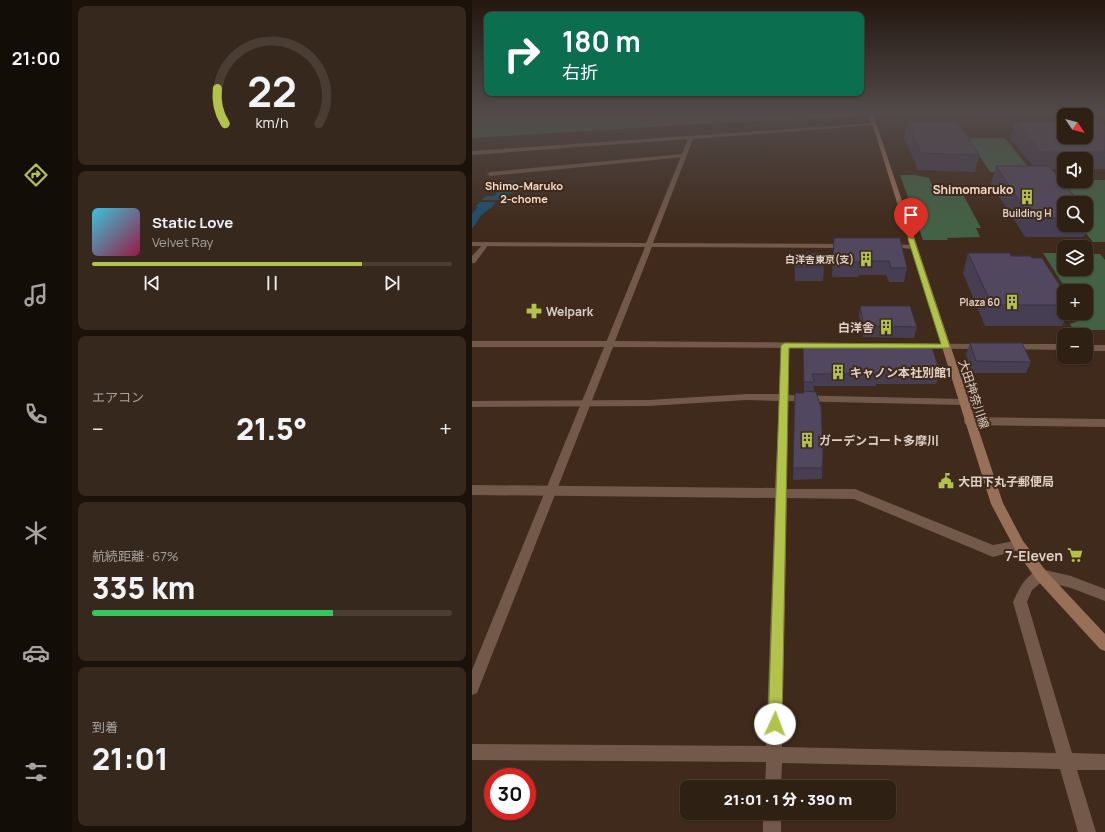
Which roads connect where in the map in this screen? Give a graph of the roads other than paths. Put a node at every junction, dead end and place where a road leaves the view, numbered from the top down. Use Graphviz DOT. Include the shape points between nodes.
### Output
graph roads {
  1 [pos="502,151"];
  2 [pos="685,151"];
  3 [pos="883,151"];
  4 [pos="472,153"];
  5 [pos="683,156"];
  6 [pos="490,174"];
  7 [pos="472,244"];
  8 [pos="486,244"];
  9 [pos="649,245"];
  10 [pos="854,246"];
  11 [pos="885,246"];
  12 [pos="913,247"];
  13 [pos="472,261"];
  14 [pos="472,344"];
  15 [pos="609,344"];
  16 [pos="785,345"];
  17 [pos="946,347"];
  18 [pos="1057,348"];
  19 [pos="1093,348"];
  20 [pos="1105,348"];
  21 [pos="783,399"];
  22 [pos="963,402"];
  23 [pos="472,404"];
  24 [pos="585,404"];
  25 [pos="969,421"];
  26 [pos="1105,422"];
  27 [pos="472,490"];
  28 [pos="551,490"];
  29 [pos="782,493"];
  30 [pos="1019,545"];
  31 [pos="1041,575"];
  32 [pos="1105,595"];
  33 [pos="1105,644"];
  34 [pos="472,688"];
  35 [pos="472,752"];
  36 [pos="774,755"];
  37 [pos="1066,762"];
  38 [pos="1105,762"];
  39 [pos="773,780"];
  40 [pos="772,820"];
  41 [pos="772,832"];
  42 [pos="1087,832"];
  1 -- 4 [label="street"];
  2 -- 5 [label="street"];
  3 -- 12 [label="main road, 大田神奈川線"];
  5 -- 6 [label="street"];
  5 -- 9 [label="street"];
  7 -- 8 [label="street"];
  8 -- 9 [label="street"];
  8 -- 13 [label="street"];
  9 -- 10 [label="street"];
  9 -- 15 [label="street"];
  11 -- 12 [label="street"];
  12 -- 17 [label="main road, 大田神奈川線"];
  14 -- 15 [label="street"];
  15 -- 16 [label="street"];
  15 -- 24 [label="street"];
  16 -- 17 [label="street"];
  16 -- 21 [label="street"];
  17 -- 18 [label="street"];
  17 -- 22 [label="main road, 大田神奈川線"];
  19 -- 20 [label="street"];
  21 -- 22 [label="street"];
  21 -- 24 [label="street" via="747,397"];
  21 -- 29 [label="street"];
  22 -- 25 [label="main road, 大田神奈川線"];
  23 -- 24 [label="street"];
  24 -- 28 [label="street"];
  25 -- 26 [label="street"];
  25 -- 30 [label="main road, 大田神奈川線" via="997,504"];
  27 -- 28 [label="street"];
  28 -- 29 [label="street"];
  28 -- 34 [label="street"];
  29 -- 30 [label="street" via="855,494 993,551"];
  29 -- 36 [label="street"];
  30 -- 31 [label="main road, 大田神奈川線"];
  31 -- 32 [label="street" via="1071,582"];
  31 -- 33 [label="main road, 大田神奈川線"];
  31 -- 37 [label="street" via="1027,586 1020,602"];
  35 -- 36 [label="street"];
  36 -- 37 [label="street"];
  36 -- 39 [label="street"];
  37 -- 38 [label="street"];
  37 -- 42 [label="street"];
  40 -- 41 [label="street"];
}
